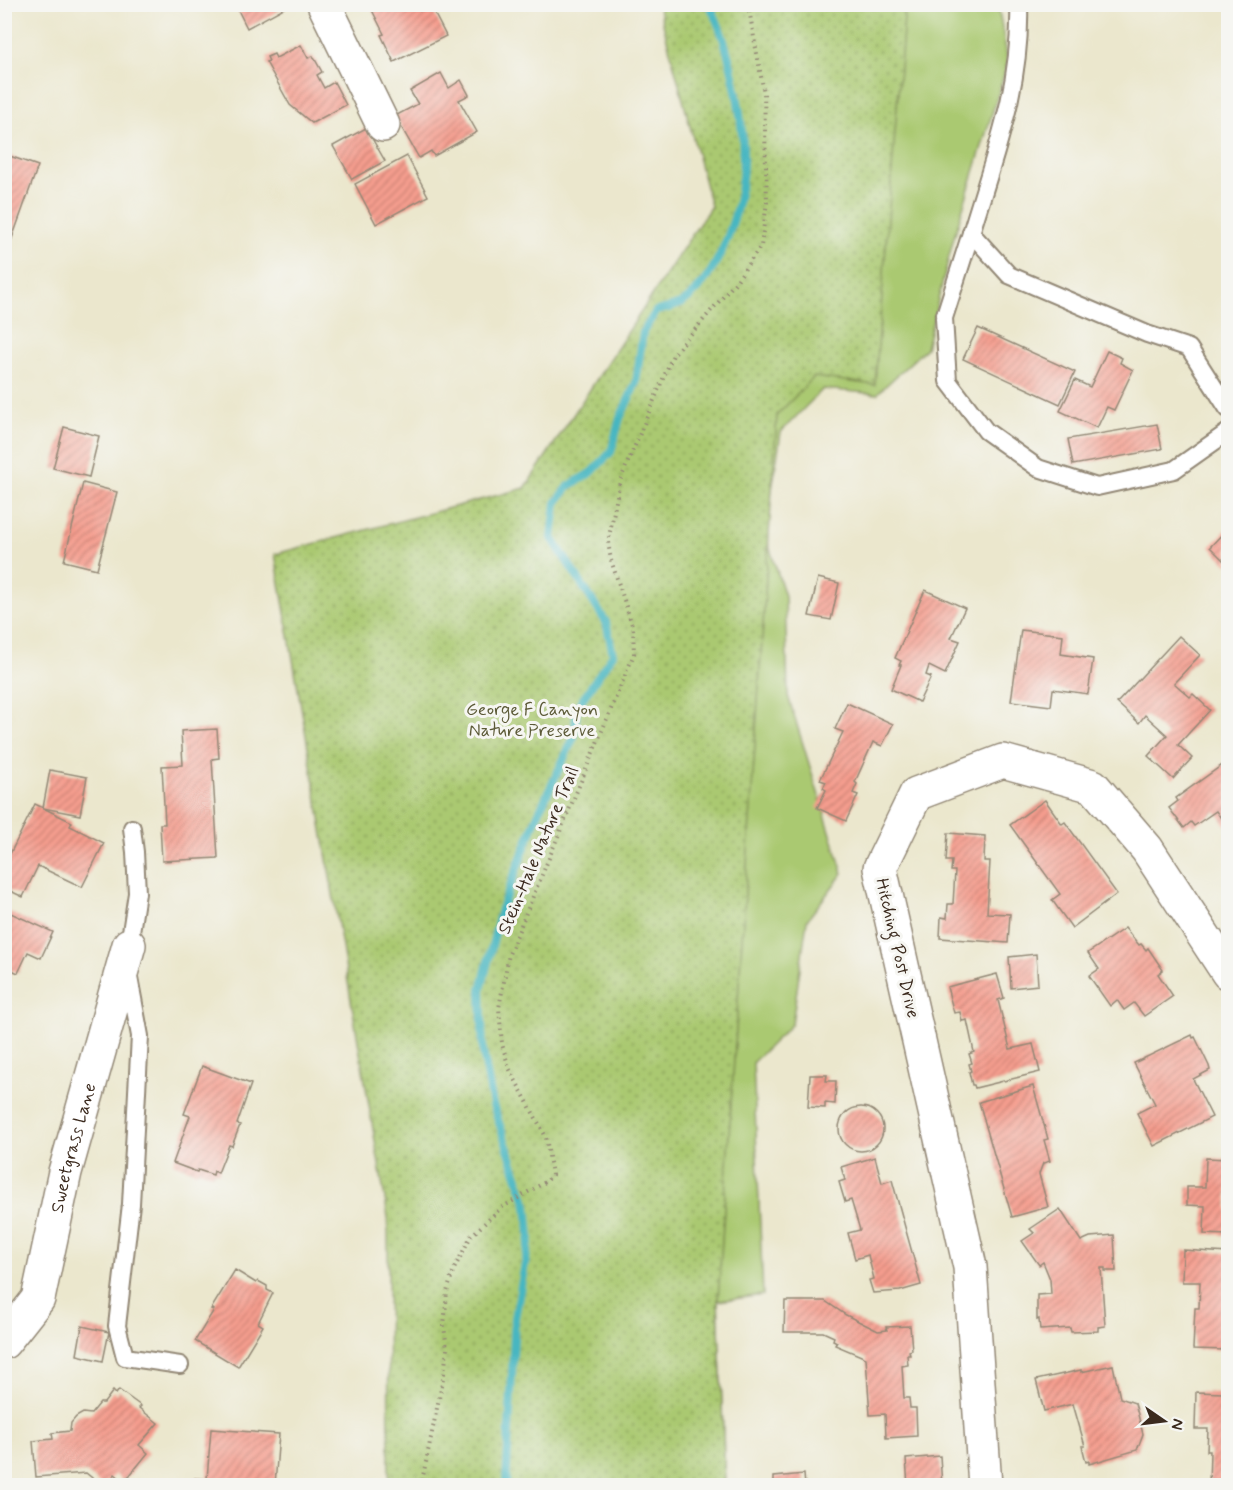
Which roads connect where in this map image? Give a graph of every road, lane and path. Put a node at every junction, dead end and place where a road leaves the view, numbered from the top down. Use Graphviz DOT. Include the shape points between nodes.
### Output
graph roads {
  1 [pos="324,4"];
  2 [pos="748,4"];
  3 [pos="1019,4"];
  4 [pos="383,124"];
  5 [pos="971,233"];
  6 [pos="1228,410"];
  7 [pos="1228,432"];
  8 [pos="132,828"];
  9 [pos="127,950"];
  10 [pos="1228,973"];
  11 [pos="4,1342"];
  12 [pos="180,1365"];
  13 [pos="421,1485"];
  14 [pos="985,1485"];
  1 -- 4 [label="street"];
  2 -- 13 [label="path, Stein-Hale Nature Trail" via="764,93 767,202 760,246 735,283 673,355 620,481 608,542 610,560 633,628 634,654 509,954 499,1008 509,1068 546,1137 552,1175 501,1208 471,1236 453,1271 444,1326 444,1374"];
  3 -- 5 [label="lane" via="1020,35 1011,103"];
  5 -- 6 [label="lane" via="1009,275 1189,348"];
  5 -- 7 [label="lane" via="944,318 948,381 986,431 1038,468 1097,487 1174,470"];
  8 -- 9 [label="lane" via="137,893"];
  9 -- 11 [label="street, Sweetgrass Lane" via="65,1172 38,1299"];
  9 -- 12 [label="lane" via="140,1036 131,1204 117,1326 125,1357"];
  10 -- 14 [label="street, Hitching Post Drive" via="1147,849 1093,786 1003,760 916,794 880,868 970,1267"];
}
